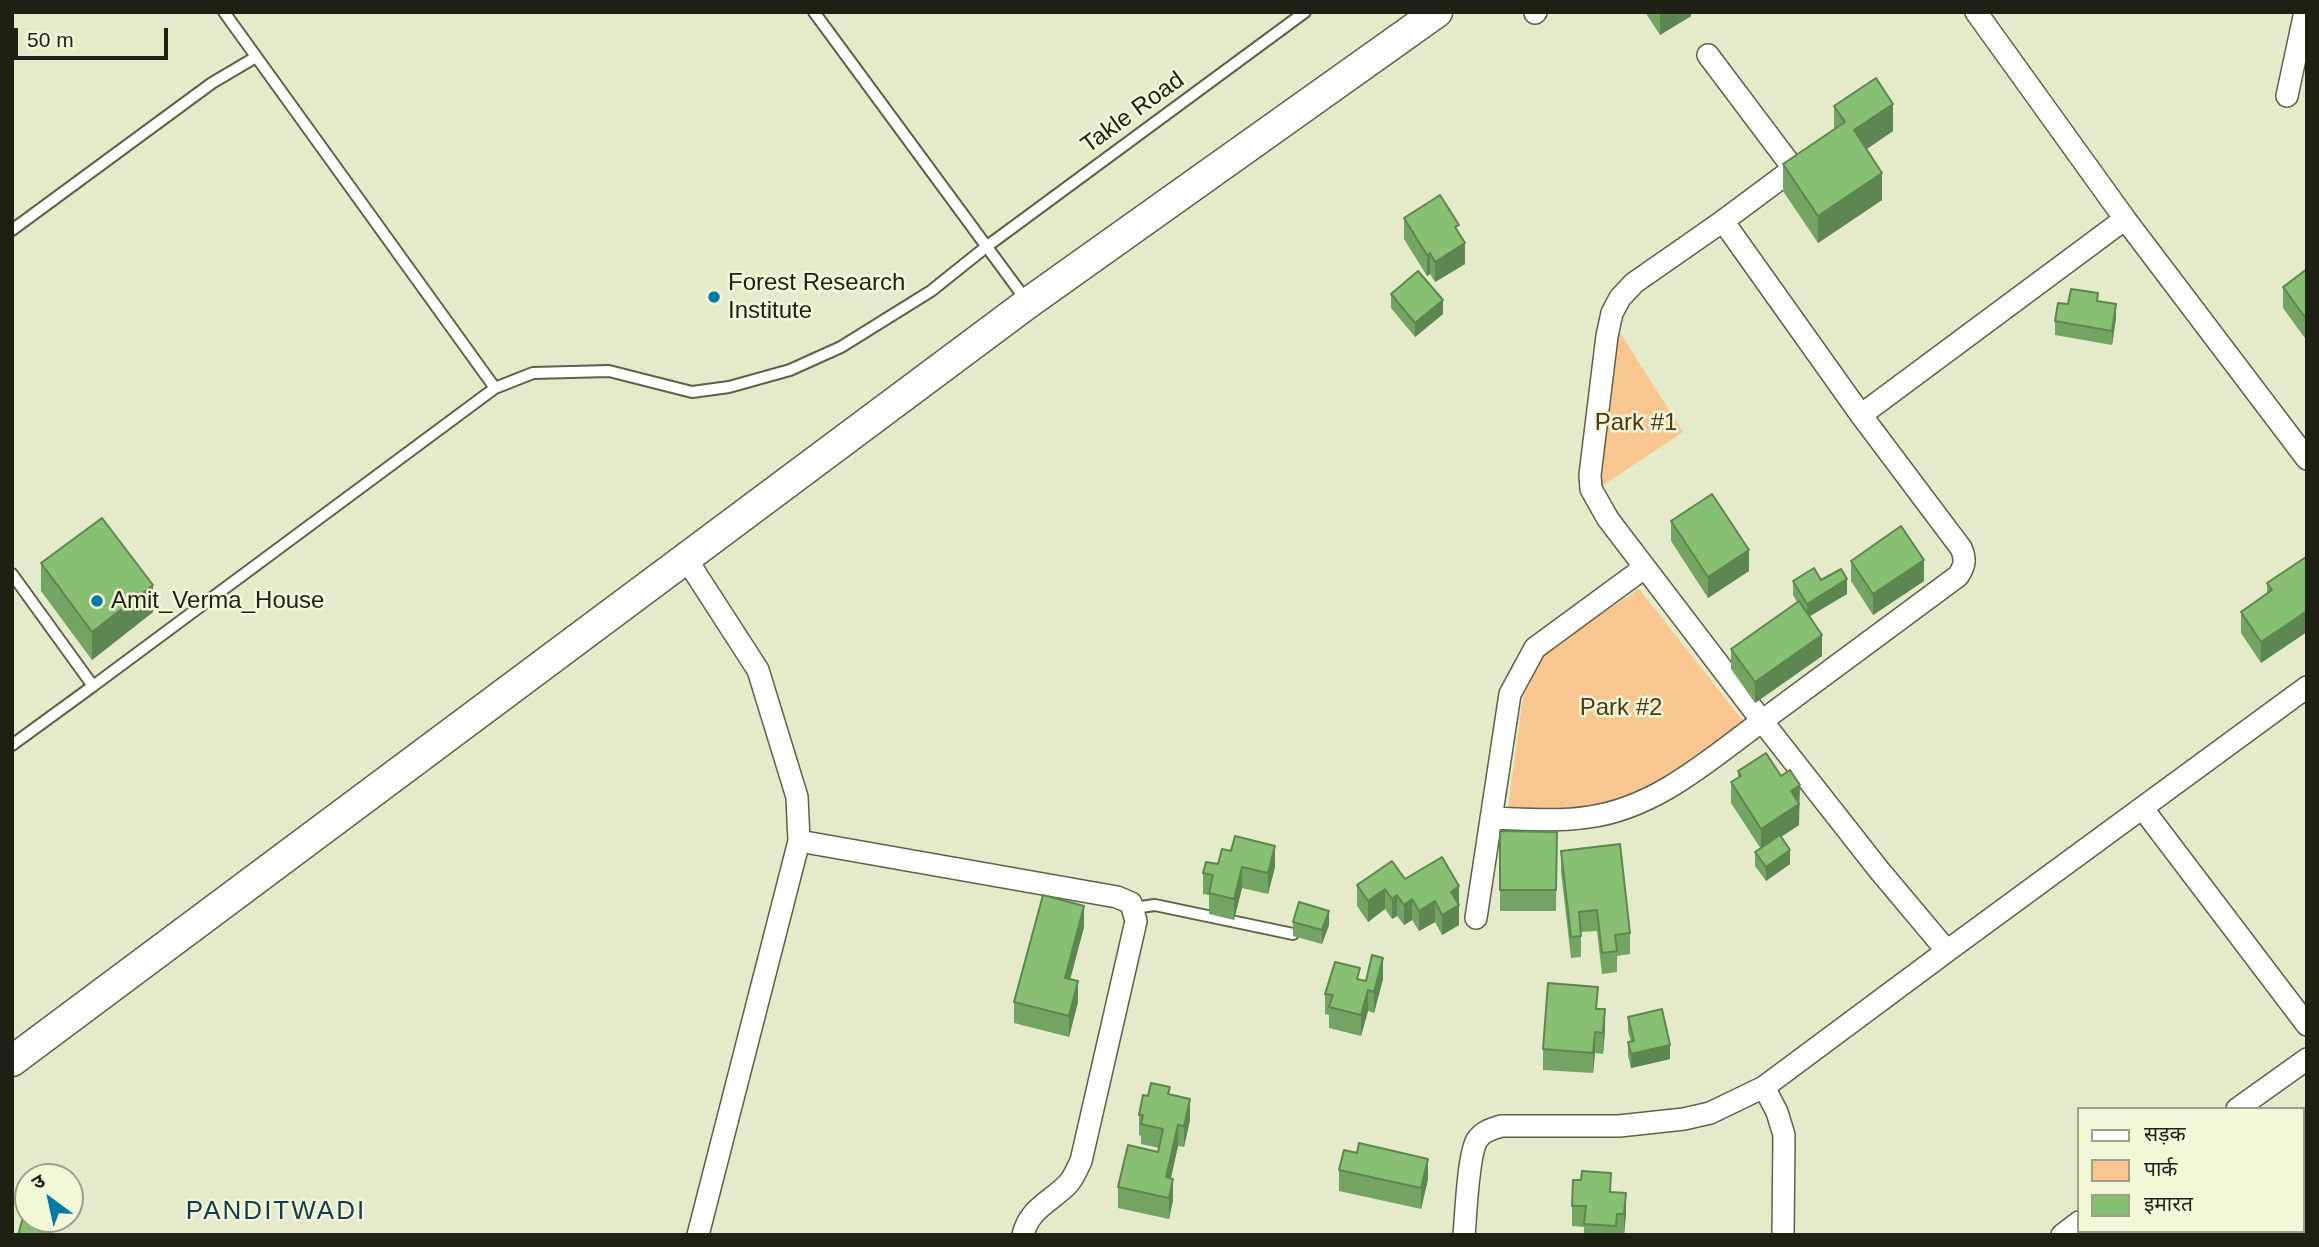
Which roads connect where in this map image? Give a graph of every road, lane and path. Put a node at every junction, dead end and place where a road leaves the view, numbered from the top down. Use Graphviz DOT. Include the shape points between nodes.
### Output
graph roads {
  1 [pos="224,12"];
  2 [pos="814,12"];
  3 [pos="1305,12"];
  4 [pos="1437,12"];
  5 [pos="2305,13"];
  6 [pos="1987,16"];
  7 [pos="1708,55"];
  8 [pos="256,57"];
  9 [pos="2287,96"];
  10 [pos="2125,219"];
  11 [pos="1723,221"];
  12 [pos="12,230"];
  13 [pos="986,247"];
  14 [pos="1028,303"];
  15 [pos="495,388"];
  16 [pos="1861,415"];
  17 [pos="2307,459"];
  18 [pos="685,557"];
  19 [pos="1644,568"];
  20 [pos="12,573"];
  21 [pos="93,686"];
  22 [pos="2307,687"];
  23 [pos="1762,722"];
  24 [pos="12,745"];
  25 [pos="2143,809"];
  26 [pos="1491,818"];
  27 [pos="799,841"];
  28 [pos="1133,908"];
  29 [pos="1476,918"];
  30 [pos="1293,934"];
  31 [pos="1947,951"];
  32 [pos="2307,1025"];
  33 [pos="2307,1059"];
  34 [pos="12,1061"];
  35 [pos="1764,1087"];
  36 [pos="2240,1107"];
  37 [pos="2078,1223"];
  38 [pos="698,1235"];
  39 [pos="1023,1235"];
  40 [pos="1464,1235"];
  41 [pos="1783,1235"];
  42 [pos="2062,1235"];
  1 -- 8 [label="lane"];
  2 -- 13 [label="lane"];
  3 -- 13 [label="lane, Takle Road"];
  4 -- 14 [label="main road"];
  5 -- 9 [label="street"];
  6 -- 10 [label="street"];
  7 -- 11 [label="street" via="1790,164 1785,175"];
  8 -- 12 [label="lane" via="212,83"];
  8 -- 15 [label="lane"];
  10 -- 16 [label="street"];
  10 -- 17 [label="street"];
  11 -- 16 [label="street"];
  11 -- 19 [label="street" via="1634,283 1612,313 1606,336 1591,489"];
  13 -- 14 [label="lane"];
  13 -- 15 [label="lane, Takle Road" via="930,291 841,348 790,370 692,392 609,371 533,373"];
  14 -- 18 [label="main road"];
  15 -- 21 [label="lane, Takle Road"];
  16 -- 23 [label="street" via="1961,548 1964,567"];
  18 -- 27 [label="street" via="758,670 797,797"];
  18 -- 34 [label="main road"];
  19 -- 23 [label="street"];
  19 -- 26 [label="street" via="1535,648 1510,694"];
  20 -- 21 [label="lane"];
  21 -- 24 [label="lane, Takle Road"];
  22 -- 25 [label="street"];
  23 -- 26 [label="street" via="1695,771 1635,805 1589,817"];
  23 -- 31 [label="street"];
  25 -- 31 [label="street"];
  25 -- 32 [label="street"];
  26 -- 29 [label="street"];
  27 -- 28 [label="street" via="1117,897"];
  27 -- 38 [label="street"];
  28 -- 30 [label="lane" via="1156,905"];
  28 -- 39 [label="street" via="1136,921 1081,1160 1067,1185 1037,1208"];
  31 -- 35 [label="street"];
  33 -- 36 [label="street"];
  35 -- 40 [label="street" via="1710,1113 1684,1119 1487,1130 1477,1140 1473,1154"];
  35 -- 41 [label="street" via="1784,1135"];
  37 -- 42 [label="street"];
}
